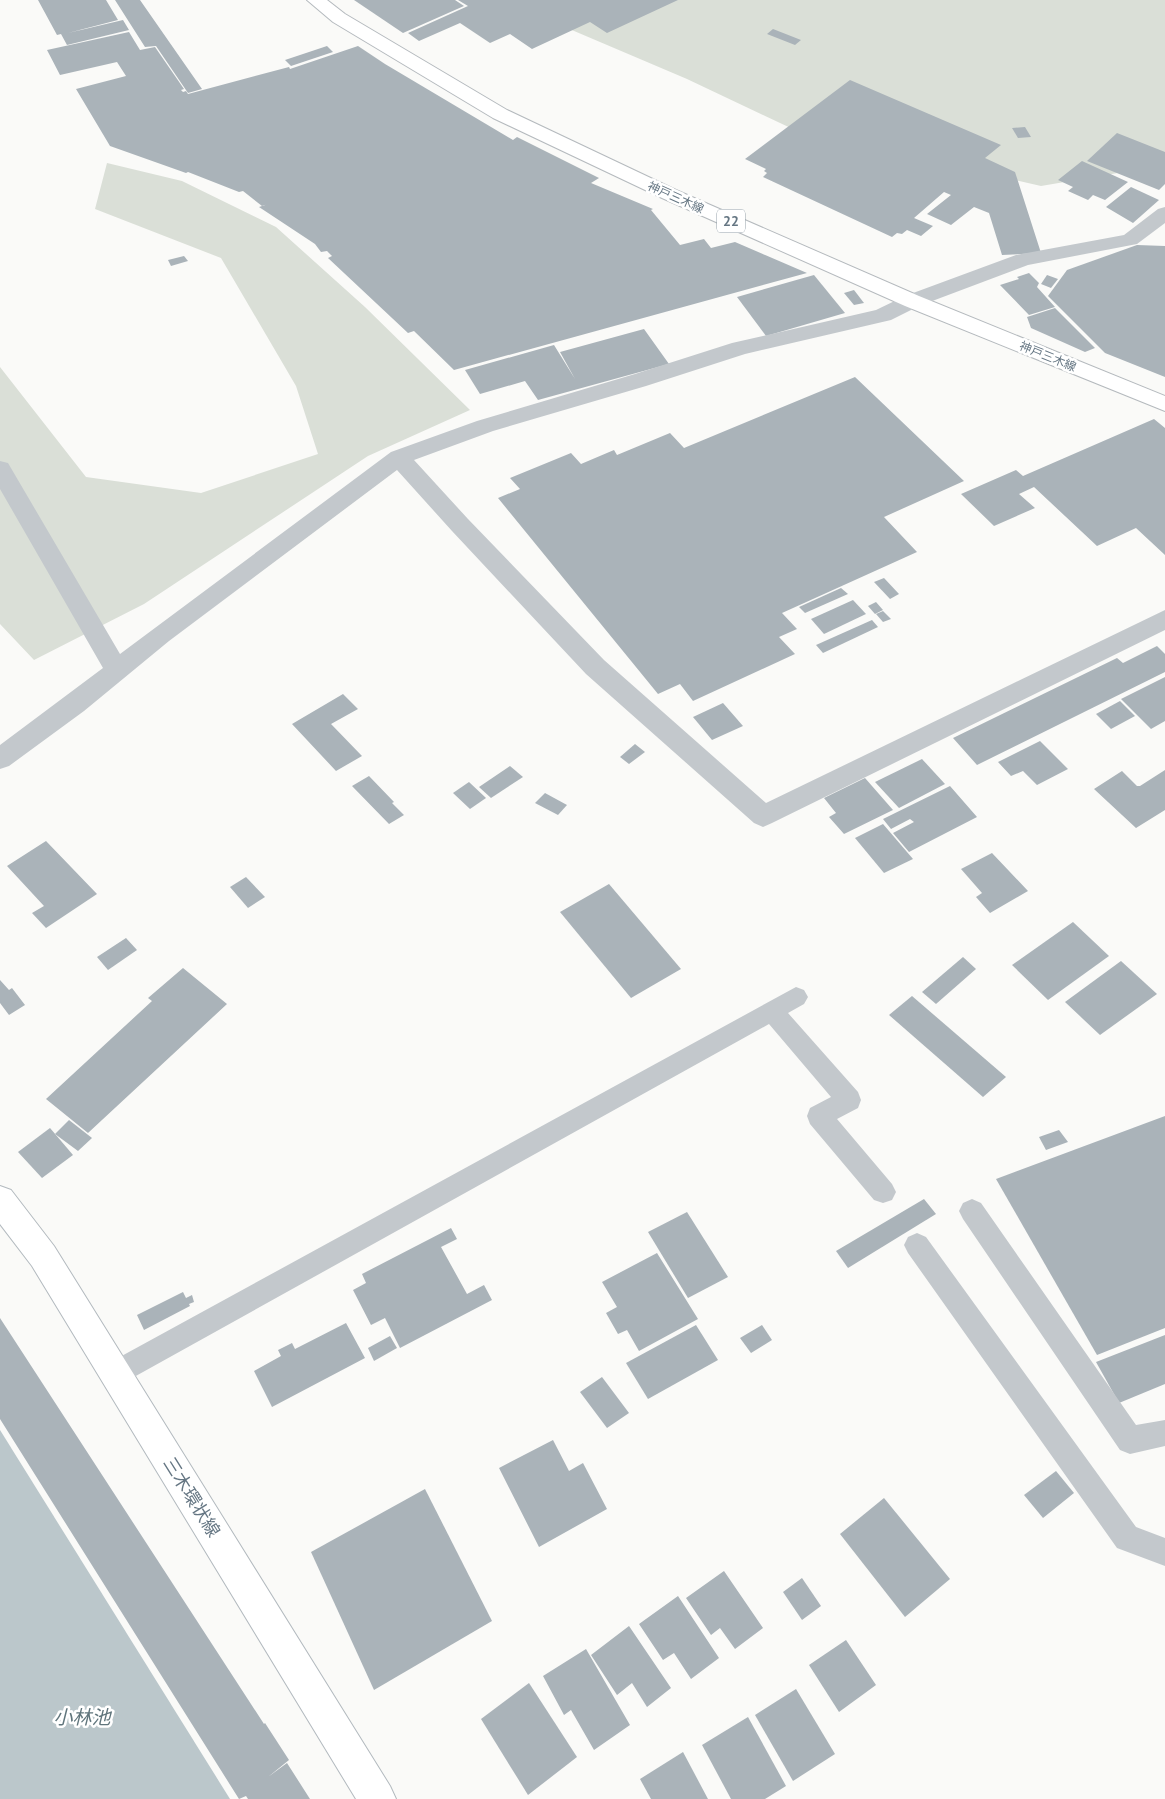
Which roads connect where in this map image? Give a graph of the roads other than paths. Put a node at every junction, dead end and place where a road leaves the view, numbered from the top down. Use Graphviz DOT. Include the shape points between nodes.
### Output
graph roads {
  1 [pos="316,0"];
  2 [pos="1165,213"];
  3 [pos="912,301"];
  4 [pos="1165,404"];
  5 [pos="399,457"];
  6 [pos="0,469"];
  7 [pos="1165,619"];
  8 [pos="117,670"];
  9 [pos="0,759"];
  10 [pos="796,997"];
  11 [pos="772,1010"];
  12 [pos="883,1192"];
  13 [pos="0,1200"];
  14 [pos="972,1211"];
  15 [pos="918,1245"];
  16 [pos="116,1373"];
  17 [pos="1165,1433"];
  18 [pos="1165,1552"];
  19 [pos="377,1799"];
  1 -- 3 [label="main road, 神戸三木線 / 22" via="339,18 500,114 669,194"];
  2 -- 3 [label="street" via="1130,240 1023,259"];
  3 -- 4 [label="main road, 神戸三木線 / 22"];
  3 -- 5 [label="street" via="883,315 740,348 485,426"];
  5 -- 7 [label="street" via="595,666 763,816"];
  5 -- 8 [label="street"];
  6 -- 8 [label="street"];
  8 -- 9 [label="street"];
  10 -- 11 [label="lane"];
  11 -- 12 [label="lane" via="848,1100 819,1116"];
  11 -- 16 [label="lane"];
  13 -- 16 [label="main road, 三木環状線" via="43,1256"];
  14 -- 17 [label="lane" via="1130,1440"];
  15 -- 18 [label="lane" via="1127,1538"];
  16 -- 19 [label="main road, 三木環状線"];
}
